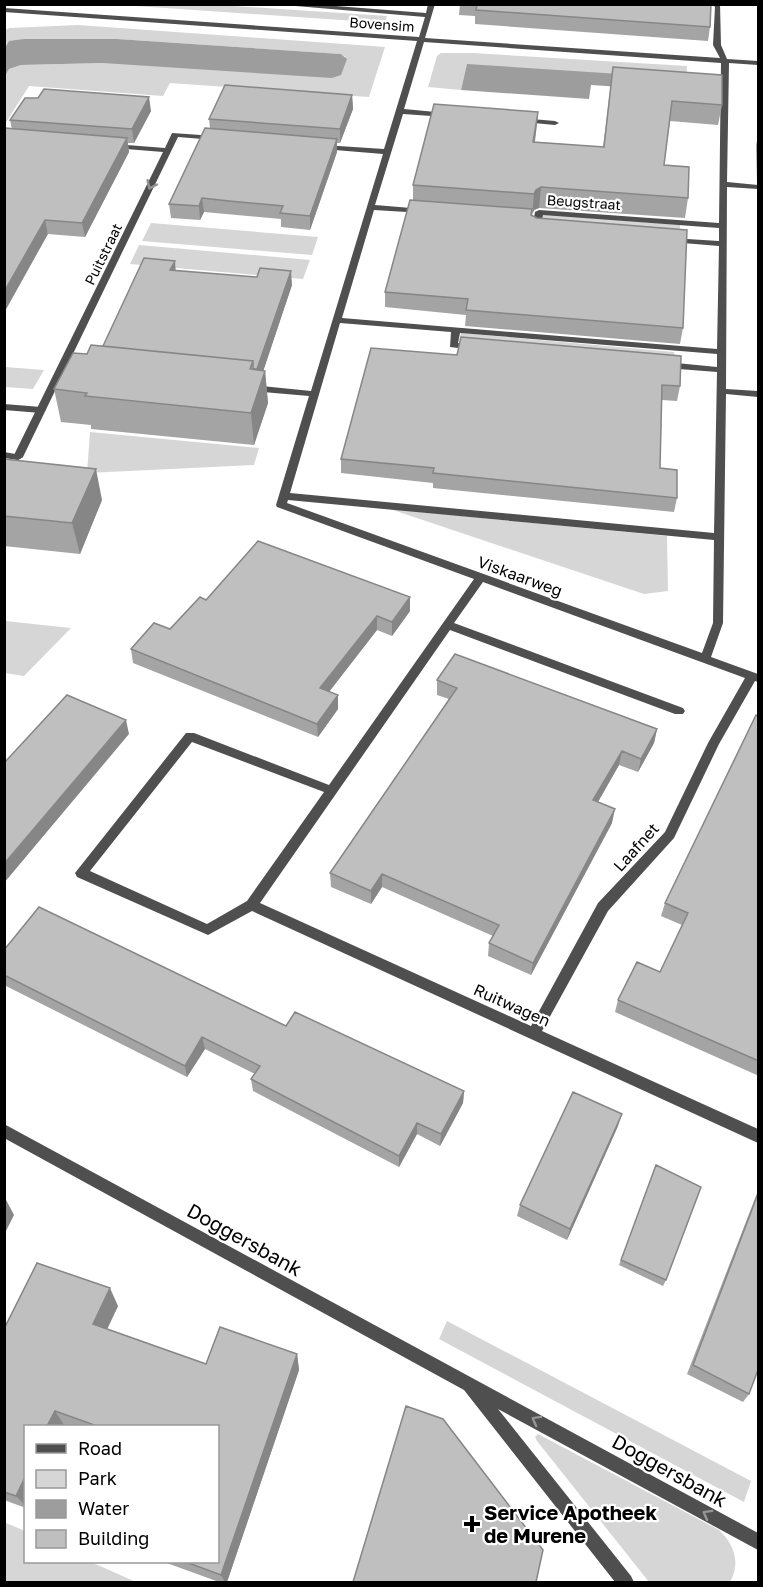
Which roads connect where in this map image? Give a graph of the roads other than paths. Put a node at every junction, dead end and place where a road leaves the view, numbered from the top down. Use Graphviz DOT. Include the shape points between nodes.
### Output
graph roads {
  1 [pos="275,4"];
  2 [pos="432,4"];
  3 [pos="715,4"];
  4 [pos="4,10"];
  5 [pos="428,15"];
  6 [pos="421,39"];
  7 [pos="725,61"];
  8 [pos="759,63"];
  9 [pos="399,111"];
  10 [pos="455,115"];
  11 [pos="511,120"];
  12 [pos="555,123"];
  13 [pos="229,140"];
  14 [pos="104,146"];
  15 [pos="318,146"];
  16 [pos="167,150"];
  17 [pos="387,152"];
  18 [pos="723,184"];
  19 [pos="759,187"];
  20 [pos="371,207"];
  21 [pos="430,212"];
  22 [pos="526,219"];
  23 [pos="537,220"];
  24 [pos="723,226"];
  25 [pos="548,230"];
  26 [pos="664,239"];
  27 [pos="723,244"];
  28 [pos="336,320"];
  29 [pos="456,330"];
  30 [pos="487,349"];
  31 [pos="722,352"];
  32 [pos="659,364"];
  33 [pos="63,369"];
  34 [pos="74,370"];
  35 [pos="722,370"];
  36 [pos="245,387"];
  37 [pos="721,391"];
  38 [pos="313,394"];
  39 [pos="759,394"];
  40 [pos="4,407"];
  41 [pos="41,410"];
  42 [pos="4,455"];
  43 [pos="284,496"];
  44 [pos="720,537"];
  45 [pos="481,577"];
  46 [pos="448,625"];
  47 [pos="705,659"];
  48 [pos="755,677"];
  49 [pos="679,711"];
  50 [pos="333,790"];
  51 [pos="252,905"];
  52 [pos="534,1033"];
  53 [pos="4,1130"];
  54 [pos="759,1136"];
  55 [pos="466,1382"];
  56 [pos="759,1542"];
  57 [pos="625,1582"];
  1 -- 5 [label="street"];
  2 -- 5 [label="street"];
  3 -- 7 [label="street" via="717,45"];
  4 -- 6 [label="street, Bovensim" via="92,13"];
  5 -- 6 [label="street"];
  6 -- 7 [label="street, Bovensim"];
  6 -- 9 [label="street"];
  7 -- 8 [label="street, Bovensim"];
  7 -- 18 [label="street"];
  9 -- 10 [label="street"];
  9 -- 17 [label="street"];
  11 -- 12 [label="street"];
  13 -- 16 [label="street" via="174,135"];
  14 -- 16 [label="street"];
  15 -- 17 [label="street"];
  16 -- 33 [label="street, Puitstraat, one-way"];
  17 -- 20 [label="street"];
  18 -- 19 [label="street"];
  18 -- 24 [label="street"];
  20 -- 21 [label="street"];
  20 -- 28 [label="street"];
  22 -- 23 [label="street"];
  23 -- 24 [label="street, Beugstraat" via="539,212"];
  23 -- 25 [label="street, Beugstraat" via="536,229"];
  24 -- 27 [label="street"];
  26 -- 27 [label="street"];
  27 -- 31 [label="street"];
  28 -- 29 [label="street"];
  28 -- 38 [label="street"];
  29 -- 30 [label="street" via="453,345"];
  29 -- 31 [label="street"];
  31 -- 35 [label="street"];
  32 -- 35 [label="street"];
  33 -- 34 [label="street"];
  33 -- 41 [label="street, Puitstraat"];
  35 -- 37 [label="street"];
  36 -- 38 [label="street"];
  37 -- 39 [label="street"];
  37 -- 44 [label="street"];
  38 -- 43 [label="street"];
  40 -- 41 [label="street"];
  41 -- 42 [label="street, Puitstraat" via="18,457"];
  43 -- 44 [label="street"];
  43 -- 45 [label="street, Viskaarweg" via="281,506"];
  44 -- 47 [label="street" via="718,623"];
  45 -- 46 [label="street"];
  45 -- 47 [label="street, Viskaarweg"];
  46 -- 49 [label="street"];
  46 -- 50 [label="street"];
  47 -- 48 [label="street, Viskaarweg"];
  48 -- 52 [label="street, Laafnet" via="714,743 670,835 603,907"];
  50 -- 51 [label="street"];
  50 -- 51 [label="street" via="190,736 81,873 208,930"];
  51 -- 52 [label="street, Ruitwagen"];
  52 -- 54 [label="street, Ruitwagen"];
  53 -- 55 [label="street, Doggersbank"];
  56 -- 55 [label="street, Doggersbank, one-way"];
  55 -- 57 [label="street, Doggersbank"];
}
